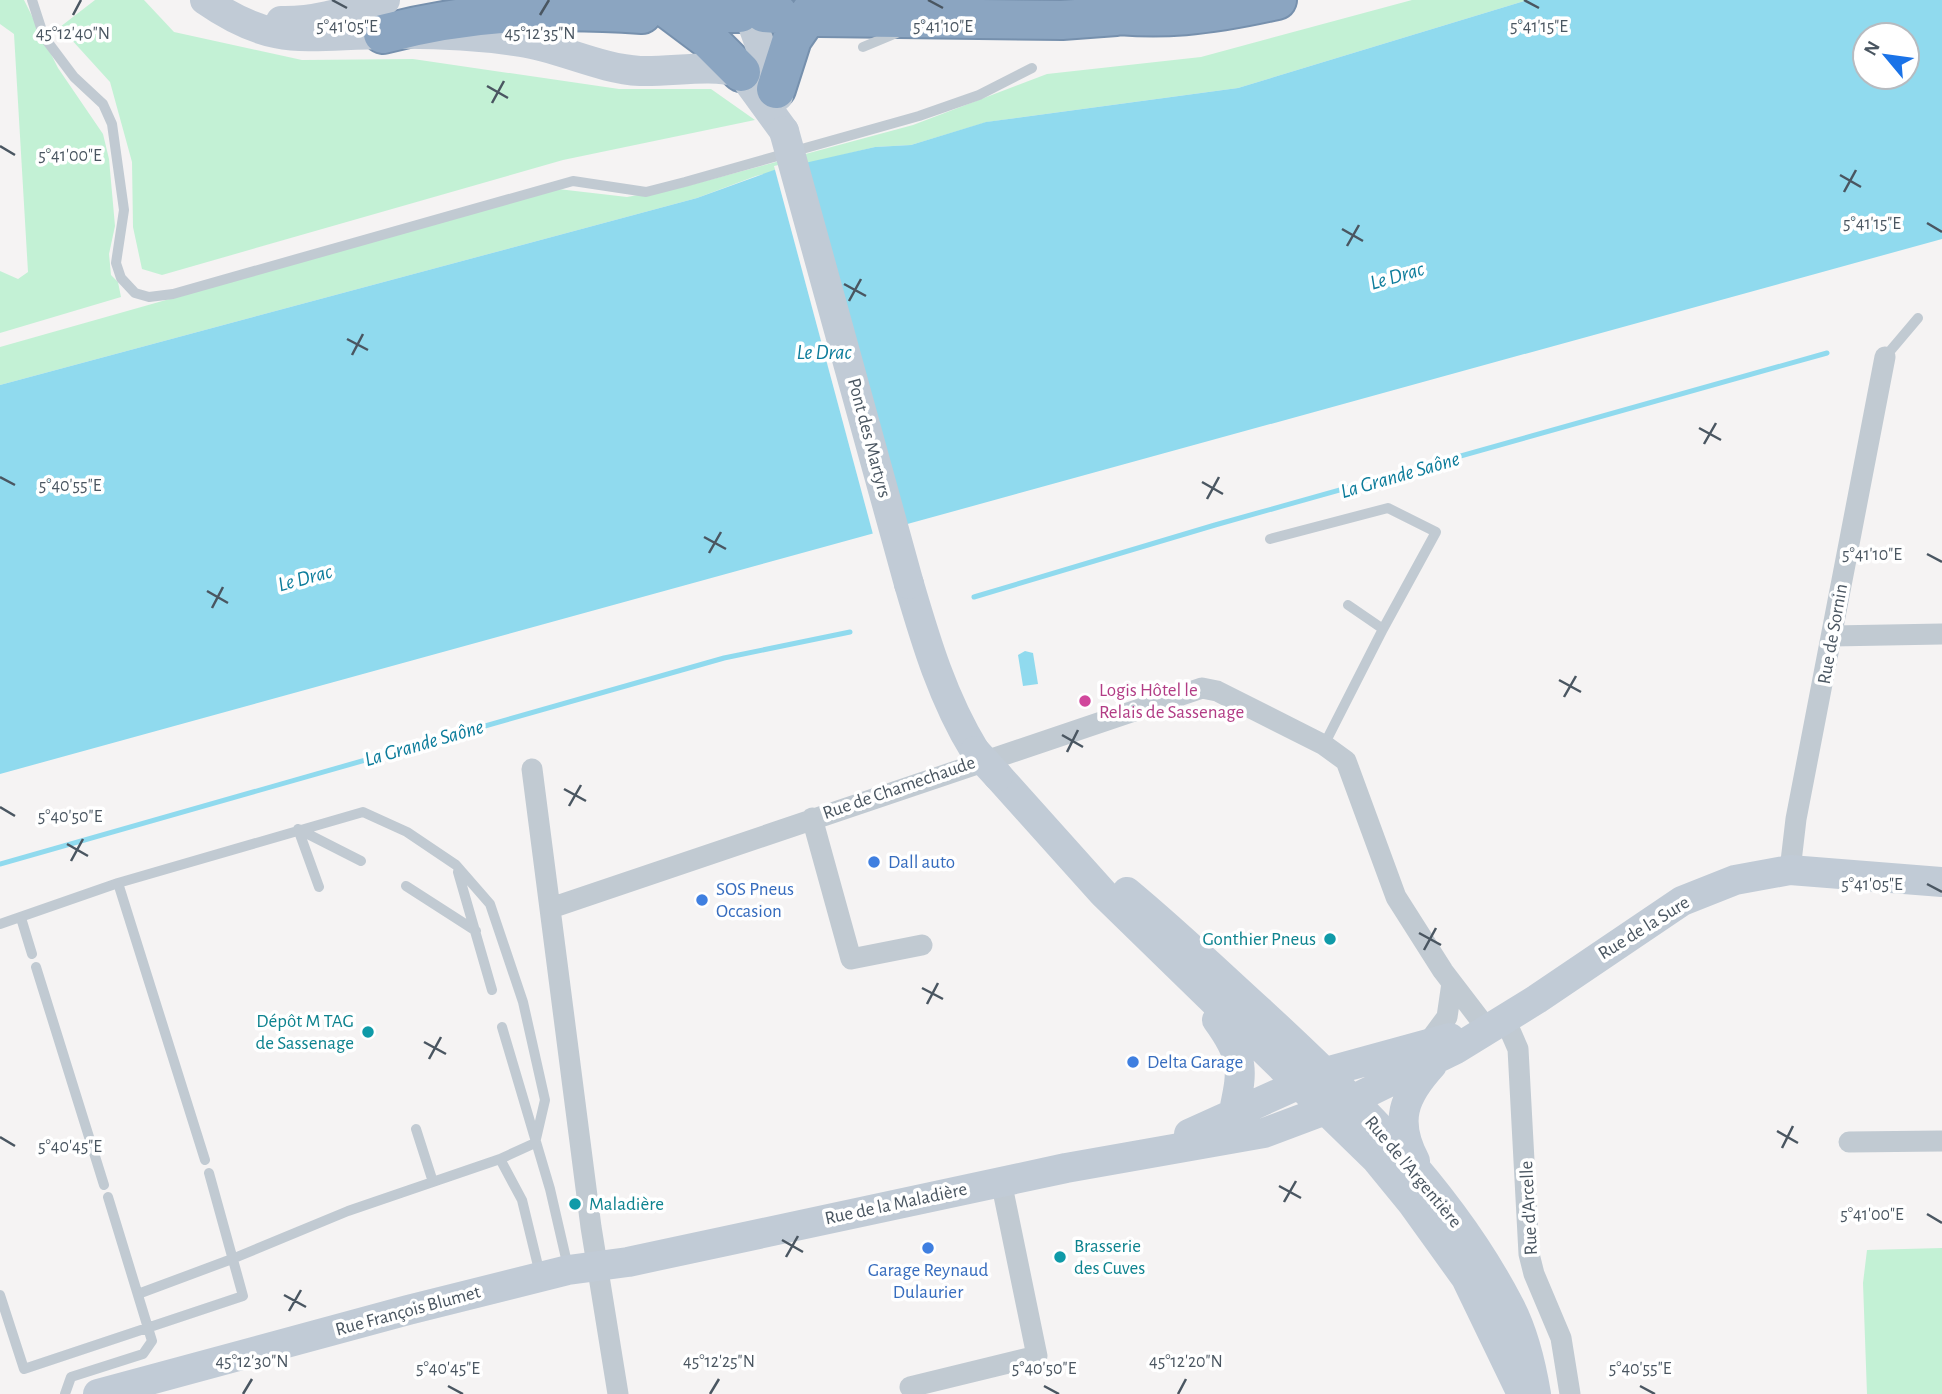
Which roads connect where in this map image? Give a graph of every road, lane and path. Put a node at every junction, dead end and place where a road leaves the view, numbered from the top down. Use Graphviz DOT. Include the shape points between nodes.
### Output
graph roads {
  1 [pos="32,0"];
  2 [pos="205,0"];
  3 [pos="1031,0"];
  4 [pos="1278,0"];
  5 [pos="649,7"];
  6 [pos="820,8"];
  7 [pos="757,10"];
  8 [pos="693,13"];
  9 [pos="1116,16"];
  10 [pos="384,17"];
  11 [pos="931,18"];
  12 [pos="863,47"];
  13 [pos="1032,68"];
  14 [pos="741,72"];
  15 [pos="776,89"];
  16 [pos="784,131"];
  17 [pos="1918,318"];
  18 [pos="1885,357"];
  19 [pos="1270,539"];
  20 [pos="1348,605"];
  21 [pos="1384,629"];
  22 [pos="1942,634"];
  23 [pos="1832,636"];
  24 [pos="1324,745"];
  25 [pos="532,769"];
  26 [pos="812,818"];
  27 [pos="1041,820"];
  28 [pos="298,829"];
  29 [pos="361,861"];
  30 [pos="456,865"];
  31 [pos="1790,870"];
  32 [pos="1942,882"];
  33 [pos="118,883"];
  34 [pos="406,886"];
  35 [pos="319,887"];
  36 [pos="551,908"];
  37 [pos="21,918"];
  38 [pos="0,924"];
  39 [pos="476,931"];
  40 [pos="922,945"];
  41 [pos="32,954"];
  42 [pos="1172,960"];
  43 [pos="36,967"];
  44 [pos="1452,983"];
  45 [pos="492,990"];
  46 [pos="1497,1024"];
  47 [pos="502,1027"];
  48 [pos="1432,1051"];
  49 [pos="1326,1072"];
  50 [pos="1297,1083"];
  51 [pos="1352,1100"];
  52 [pos="1324,1108"];
  53 [pos="1231,1125"];
  54 [pos="416,1129"];
  55 [pos="1942,1141"];
  56 [pos="1849,1142"];
  57 [pos="535,1143"];
  58 [pos="500,1159"];
  59 [pos="205,1160"];
  60 [pos="209,1173"];
  61 [pos="1424,1180"];
  62 [pos="1002,1181"];
  63 [pos="433,1182"];
  64 [pos="104,1185"];
  65 [pos="108,1197"];
  66 [pos="232,1259"];
  67 [pos="598,1265"];
  68 [pos="555,1273"];
  69 [pos="138,1294"];
  70 [pos="0,1295"];
  71 [pos="148,1328"];
  72 [pos="910,1387"];
  73 [pos="65,1394"];
  74 [pos="98,1394"];
  75 [pos="618,1394"];
  76 [pos="1522,1394"];
  77 [pos="1536,1394"];
  78 [pos="1570,1394"];
  1 -- 13 [label="lane" via="44,37 74,77 103,104 112,124 124,210 116,263 125,285 149,298 573,181 646,192 685,183 919,116 979,95"];
  2 -- 10 [label="main road" via="262,31 292,37"];
  3 -- 9 [label="highway"];
  4 -- 9 [label="highway" via="1191,17"];
  5 -- 10 [label="highway" via="561,9 423,23"];
  5 -- 14 [label="highway" via="708,39"];
  6 -- 11 [label="highway"];
  6 -- 15 [label="highway" via="792,39"];
  7 -- 8 [label="highway"];
  7 -- 15 [label="main road, Pont des Martyrs"];
  9 -- 11 [label="highway"];
  10 -- 14 [label="main road" via="522,42 639,71 706,67"];
  11 -- 12 [label="lane"];
  14 -- 16 [label="main road"];
  15 -- 16 [label="main road, Pont des Martyrs"];
  16 -- 27 [label="main road, Pont des Martyrs, bridge" via="931,657 975,751"];
  17 -- 18 [label="lane"];
  18 -- 23 [label="street, Rue de Sornin"];
  19 -- 21 [label="lane" via="1388,508 1436,532"];
  20 -- 21 [label="lane"];
  21 -- 24 [label="lane"];
  22 -- 23 [label="street"];
  23 -- 31 [label="street, Rue de Sornin"];
  24 -- 26 [label="street, Rue de Chamechaude" via="1217,691 1202,688"];
  24 -- 44 [label="street, Rue de Chamechaude" via="1346,761 1396,897"];
  25 -- 36 [label="street"];
  26 -- 36 [label="street, Rue de Chamechaude"];
  26 -- 40 [label="street" via="851,958"];
  27 -- 42 [label="main road" via="1103,893"];
  27 -- 49 [label="main road, Rue de l'Argentière" via="1168,926"];
  28 -- 29 [label="lane"];
  28 -- 30 [label="lane" via="363,812 408,832"];
  28 -- 33 [label="lane"];
  28 -- 35 [label="lane"];
  30 -- 39 [label="lane"];
  30 -- 57 [label="lane" via="490,904 523,1002 545,1100"];
  31 -- 32 [label="main road, Rue de la Sure"];
  31 -- 46 [label="main road, Rue de la Sure" via="1735,880 1682,901"];
  33 -- 37 [label="lane"];
  33 -- 59 [label="lane"];
  34 -- 39 [label="lane"];
  36 -- 67 [label="street"];
  37 -- 38 [label="lane"];
  37 -- 41 [label="lane"];
  39 -- 45 [label="lane"];
  42 -- 50 [label="main road, Rue de l'Argentière"];
  42 -- 53 [label="main road" via="1227,1033 1240,1059 1241,1078"];
  43 -- 64 [label="lane"];
  44 -- 46 [label="street, Rue de Chamechaude"];
  44 -- 48 [label="street" via="1447,1017"];
  46 -- 48 [label="main road, Rue de la Sure"];
  46 -- 78 [label="street, Rue d'Arcelle" via="1518,1049 1530,1254 1562,1338"];
  47 -- 57 [label="lane"];
  48 -- 49 [label="main road, Rue de la Sure"];
  48 -- 51 [label="main road, Rue de la Sure"];
  48 -- 61 [label="main road" via="1405,1104 1402,1127"];
  49 -- 50 [label="main road, Rue de la Maladière"];
  49 -- 51 [label="main road, Rue de l'Argentière"];
  50 -- 52 [label="main road, Rue de l'Argentière"];
  50 -- 53 [label="main road, Rue de la Maladière"];
  51 -- 52 [label="main road, Rue de la Sure"];
  51 -- 61 [label="main road, Rue de l'Argentière"];
  52 -- 53 [label="main road, Rue de la Maladière" via="1264,1133"];
  52 -- 76 [label="main road, Rue de l'Argentière" via="1376,1159 1466,1278"];
  53 -- 62 [label="main road, Rue de la Maladière" via="1153,1150"];
  54 -- 63 [label="lane"];
  55 -- 56 [label="street"];
  57 -- 58 [label="lane"];
  57 -- 68 [label="lane" via="555,1208"];
  58 -- 63 [label="lane"];
  58 -- 68 [label="lane"];
  60 -- 66 [label="lane"];
  61 -- 77 [label="main road, Rue de l'Argentière" via="1454,1217 1509,1304"];
  62 -- 67 [label="main road, Rue de la Maladière"];
  62 -- 72 [label="street" via="1037,1356"];
  63 -- 66 [label="lane"];
  65 -- 69 [label="lane"];
  66 -- 69 [label="lane"];
  66 -- 71 [label="lane" via="243,1296"];
  67 -- 68 [label="main road, Rue François Blumet"];
  67 -- 75 [label="street"];
  68 -- 74 [label="main road, Rue François Blumet"];
  69 -- 71 [label="lane"];
  70 -- 71 [label="lane" via="24,1369"];
  71 -- 73 [label="lane" via="152,1341 143,1354 71,1377"];
}
